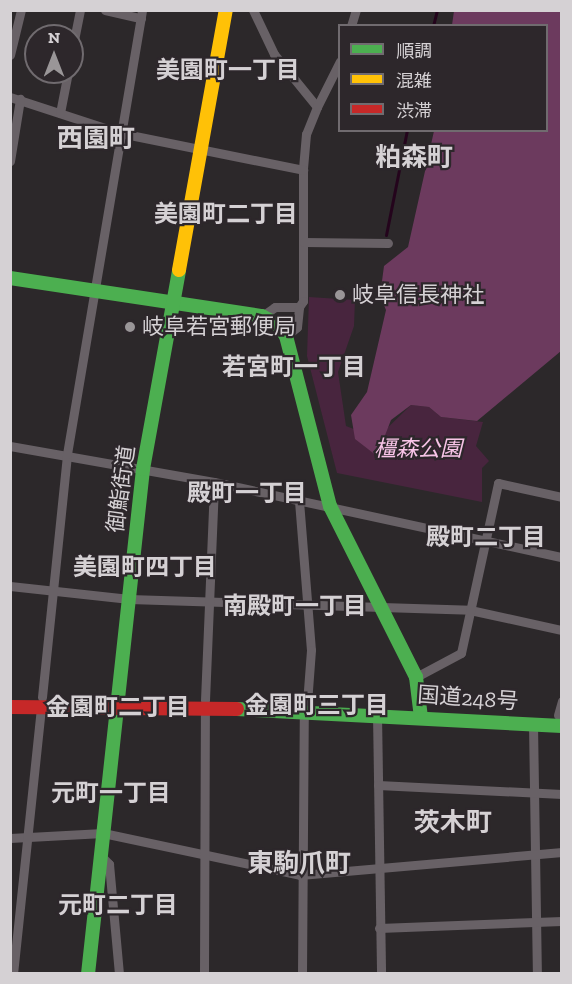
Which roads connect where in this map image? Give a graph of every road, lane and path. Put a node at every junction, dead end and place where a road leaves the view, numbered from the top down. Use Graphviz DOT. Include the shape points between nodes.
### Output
graph roads {
  1 [pos="21,10"];
  2 [pos="105,10"];
  3 [pos="226,10"];
  4 [pos="253,10"];
  5 [pos="141,14"];
  6 [pos="10,55"];
  7 [pos="338,63"];
  8 [pos="66,84"];
  9 [pos="15,98"];
  10 [pos="317,107"];
  11 [pos="60,113"];
  12 [pos="120,134"];
  13 [pos="201,149"];
  14 [pos="10,161"];
  15 [pos="303,170"];
  16 [pos="304,242"];
  17 [pos="387,243"];
  18 [pos="10,278"];
  19 [pos="95,291"];
  20 [pos="173,304"];
  21 [pos="299,308"];
  22 [pos="262,316"];
  23 [pos="286,336"];
  24 [pos="10,446"];
  25 [pos="67,454"];
  26 [pos="143,469"];
  27 [pos="214,482"];
  28 [pos="561,497"];
  29 [pos="299,501"];
  30 [pos="330,506"];
  31 [pos="487,540"];
  32 [pos="561,557"];
  33 [pos="10,586"];
  34 [pos="54,590"];
  35 [pos="129,599"];
  36 [pos="209,600"];
  37 [pos="303,603"];
  38 [pos="379,604"];
  39 [pos="470,610"];
  40 [pos="561,630"];
  41 [pos="416,677"];
  42 [pos="10,697"];
  43 [pos="41,702"];
  44 [pos="117,703"];
  45 [pos="205,704"];
  46 [pos="305,706"];
  47 [pos="10,707"];
  48 [pos="421,711"];
  49 [pos="377,714"];
  50 [pos="561,714"];
  51 [pos="533,724"];
  52 [pos="378,785"];
  53 [pos="534,793"];
  54 [pos="561,794"];
  55 [pos="103,833"];
  56 [pos="28,837"];
  57 [pos="10,838"];
  58 [pos="535,852"];
  59 [pos="561,852"];
  60 [pos="100,855"];
  61 [pos="202,855"];
  62 [pos="378,871"];
  63 [pos="300,875"];
  64 [pos="561,921"];
  65 [pos="536,922"];
  66 [pos="380,928"];
  67 [pos="13,974"];
  68 [pos="87,974"];
  69 [pos="119,974"];
  70 [pos="204,974"];
  71 [pos="303,974"];
  72 [pos="381,974"];
  73 [pos="537,974"];
  1 -- 6 [label="street"];
  2 -- 5 [label="street"];
  3 -- 13 [label="main road, 御鮨街道"];
  4 -- 10 [label="street" via="274,54"];
  5 -- 12 [label="street"];
  7 -- 10 [label="street"];
  8 -- 11 [label="street"];
  9 -- 11 [label="street"];
  9 -- 14 [label="street"];
  10 -- 15 [label="street" via="306,134"];
  11 -- 12 [label="street"];
  12 -- 13 [label="street"];
  12 -- 19 [label="street"];
  13 -- 15 [label="street"];
  13 -- 20 [label="main road, 御鮨街道"];
  15 -- 16 [label="street"];
  16 -- 17 [label="street"];
  16 -- 21 [label="street"];
  18 -- 19 [label="main road"];
  19 -- 20 [label="main road"];
  19 -- 25 [label="street"];
  20 -- 22 [label="main road"];
  20 -- 26 [label="main road, 御鮨街道"];
  21 -- 22 [label="street" via="275,307"];
  21 -- 23 [label="street" via="297,327"];
  22 -- 23 [label="main road"];
  23 -- 30 [label="main road"];
  24 -- 25 [label="street"];
  25 -- 26 [label="street"];
  25 -- 34 [label="street"];
  26 -- 27 [label="street"];
  26 -- 35 [label="main road, 御鮨街道"];
  27 -- 29 [label="street"];
  27 -- 36 [label="street"];
  28 -- 31 [label="street" via="498,483"];
  29 -- 30 [label="street"];
  29 -- 37 [label="street"];
  30 -- 31 [label="street"];
  30 -- 38 [label="main road"];
  31 -- 32 [label="street"];
  31 -- 39 [label="street"];
  33 -- 34 [label="street"];
  34 -- 35 [label="street"];
  34 -- 43 [label="street"];
  35 -- 36 [label="street"];
  35 -- 44 [label="main road, 御鮨街道"];
  36 -- 37 [label="street"];
  36 -- 45 [label="street"];
  37 -- 38 [label="street"];
  37 -- 46 [label="street" via="311,650"];
  38 -- 39 [label="street"];
  38 -- 41 [label="main road"];
  39 -- 40 [label="street"];
  39 -- 41 [label="street" via="461,653"];
  41 -- 48 [label="main road"];
  42 -- 43 [label="main road, 国道248号"];
  43 -- 44 [label="main road, 国道248号"];
  43 -- 47 [label="main road, 国道248号"];
  43 -- 56 [label="street"];
  44 -- 45 [label="main road, 国道248号"];
  44 -- 55 [label="main road, 御鮨街道"];
  45 -- 46 [label="main road, 国道248号"];
  45 -- 61 [label="street"];
  46 -- 48 [label="main road, 国道248号"];
  46 -- 49 [label="main road, 国道248号"];
  46 -- 63 [label="street"];
  48 -- 49 [label="main road, 国道248号"];
  48 -- 50 [label="main road, 国道248号"];
  48 -- 51 [label="main road, 国道248号"];
  49 -- 52 [label="street"];
  50 -- 51 [label="main road, 国道248号"];
  51 -- 53 [label="street"];
  52 -- 53 [label="street"];
  52 -- 62 [label="street"];
  53 -- 54 [label="street"];
  53 -- 58 [label="street"];
  55 -- 56 [label="street"];
  55 -- 60 [label="main road, 御鮨街道"];
  55 -- 61 [label="street"];
  56 -- 57 [label="street"];
  56 -- 67 [label="street"];
  58 -- 59 [label="street"];
  58 -- 62 [label="street"];
  58 -- 65 [label="street"];
  60 -- 68 [label="main road"];
  60 -- 69 [label="street, 御鮨街道" via="109,864"];
  61 -- 63 [label="street"];
  61 -- 70 [label="street"];
  62 -- 63 [label="street"];
  62 -- 66 [label="street"];
  63 -- 71 [label="street"];
  64 -- 65 [label="street"];
  65 -- 66 [label="street"];
  65 -- 73 [label="street"];
  66 -- 72 [label="street"];
}
